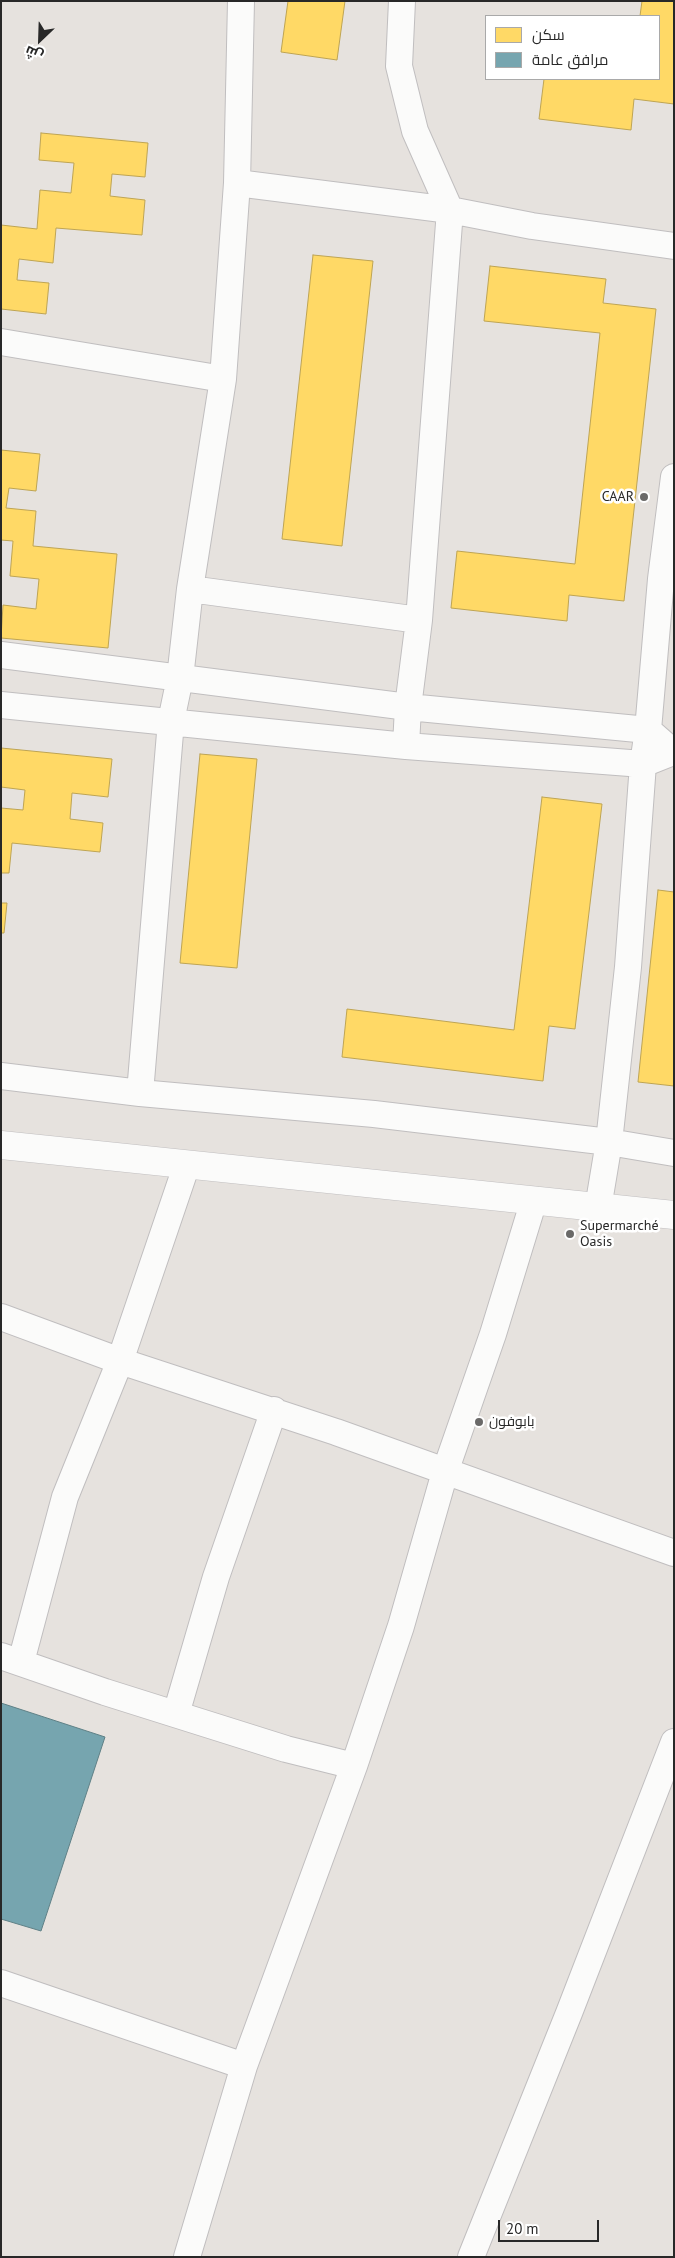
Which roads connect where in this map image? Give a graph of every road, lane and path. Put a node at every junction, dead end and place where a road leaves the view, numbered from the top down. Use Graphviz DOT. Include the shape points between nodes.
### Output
graph roads {
  1 [pos="241,1"];
  2 [pos="402,1"];
  3 [pos="237,183"];
  4 [pos="450,210"];
  5 [pos="674,246"];
  6 [pos="1,342"];
  7 [pos="223,379"];
  8 [pos="674,478"];
  9 [pos="190,589"];
  10 [pos="418,620"];
  11 [pos="1,655"];
  12 [pos="180,678"];
  13 [pos="1,705"];
  14 [pos="408,707"];
  15 [pos="170,721"];
  16 [pos="648,730"];
  17 [pos="406,746"];
  18 [pos="643,764"];
  19 [pos="1,1076"];
  20 [pos="140,1093"];
  21 [pos="608,1142"];
  22 [pos="1,1146"];
  23 [pos="674,1153"];
  24 [pos="187,1164"];
  25 [pos="534,1200"];
  26 [pos="598,1208"];
  27 [pos="674,1215"];
  28 [pos="1,1317"];
  29 [pos="120,1361"];
  30 [pos="274,1410"];
  31 [pos="446,1472"];
  32 [pos="674,1553"];
  33 [pos="11,1659"];
  34 [pos="176,1714"];
  35 [pos="674,1742"];
  36 [pos="354,1766"];
  37 [pos="667,1783"];
  38 [pos="1,1983"];
  39 [pos="244,2066"];
  40 [pos="187,2257"];
  41 [pos="471,2257"];
  1 -- 3 [label="street"];
  2 -- 4 [label="street" via="399,66 415,131"];
  3 -- 4 [label="street"];
  3 -- 7 [label="street"];
  4 -- 5 [label="street" via="532,226"];
  4 -- 10 [label="street"];
  6 -- 7 [label="street"];
  7 -- 9 [label="street"];
  8 -- 16 [label="street" via="661,578"];
  9 -- 10 [label="street"];
  9 -- 12 [label="street"];
  10 -- 14 [label="street"];
  11 -- 12 [label="street"];
  12 -- 14 [label="street"];
  12 -- 15 [label="street"];
  13 -- 15 [label="street"];
  14 -- 16 [label="street"];
  14 -- 17 [label="street"];
  15 -- 17 [label="street"];
  15 -- 20 [label="street"];
  16 -- 18 [label="street"];
  17 -- 18 [label="street"];
  18 -- 21 [label="street" via="628,967"];
  19 -- 20 [label="street"];
  20 -- 21 [label="street" via="374,1114"];
  21 -- 23 [label="street"];
  21 -- 26 [label="street"];
  22 -- 24 [label="street"];
  24 -- 25 [label="street"];
  24 -- 29 [label="street"];
  25 -- 26 [label="street"];
  25 -- 31 [label="street"];
  26 -- 27 [label="street"];
  28 -- 29 [label="street"];
  29 -- 30 [label="street"];
  29 -- 33 [label="street" via="65,1497"];
  30 -- 31 [label="street"];
  30 -- 34 [label="street" via="216,1577"];
  31 -- 32 [label="street"];
  31 -- 36 [label="street" via="401,1626"];
  33 -- 34 [label="street"];
  34 -- 36 [label="street" via="286,1749"];
  35 -- 37 [label="street"];
  36 -- 39 [label="street"];
  37 -- 41 [label="street"];
  38 -- 39 [label="street"];
  39 -- 40 [label="street"];
}
